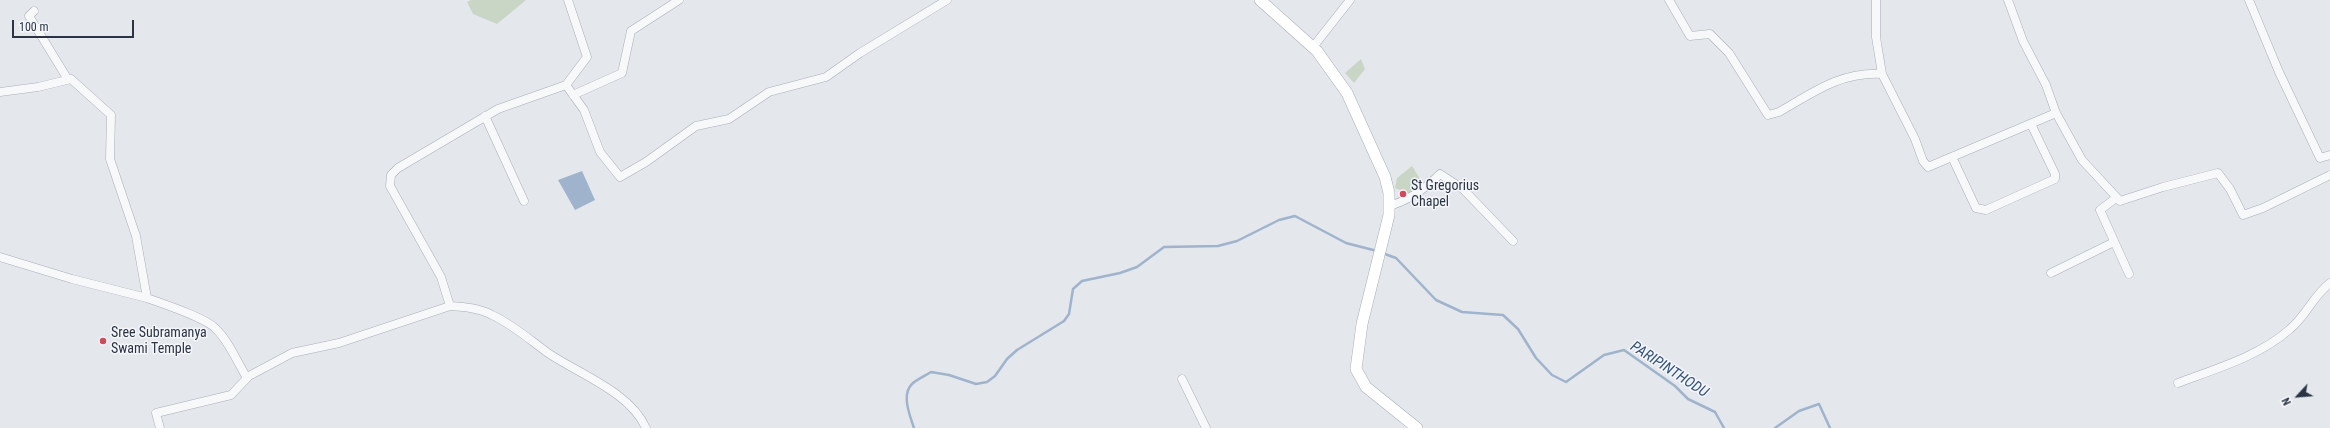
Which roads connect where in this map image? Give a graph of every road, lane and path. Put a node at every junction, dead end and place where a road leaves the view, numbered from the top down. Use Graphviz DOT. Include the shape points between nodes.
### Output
graph roads {
  1 [pos="568,0"];
  2 [pos="679,0"];
  3 [pos="947,0"];
  4 [pos="1260,0"];
  5 [pos="1350,0"];
  6 [pos="1669,0"];
  7 [pos="1876,0"];
  8 [pos="2008,0"];
  9 [pos="2249,0"];
  10 [pos="34,10"];
  11 [pos="1313,47"];
  12 [pos="1882,74"];
  13 [pos="67,78"];
  14 [pos="566,85"];
  15 [pos="0,92"];
  16 [pos="573,95"];
  17 [pos="2056,113"];
  18 [pos="485,116"];
  19 [pos="2031,124"];
  20 [pos="2330,155"];
  21 [pos="1952,157"];
  22 [pos="2330,174"];
  23 [pos="2120,201"];
  24 [pos="524,202"];
  25 [pos="1389,206"];
  26 [pos="1513,241"];
  27 [pos="2114,242"];
  28 [pos="0,257"];
  29 [pos="2051,273"];
  30 [pos="2129,274"];
  31 [pos="2330,283"];
  32 [pos="147,298"];
  33 [pos="450,306"];
  34 [pos="247,378"];
  35 [pos="1182,379"];
  36 [pos="2178,383"];
  37 [pos="160,428"];
  38 [pos="646,428"];
  39 [pos="1206,428"];
  40 [pos="1417,428"];
  1 -- 14 [label="street" via="587,57"];
  2 -- 16 [label="street" via="631,30 622,73"];
  3 -- 16 [label="street" via="860,52 826,77 769,92 729,119 696,126 646,162 620,177 600,152 584,110"];
  4 -- 11 [label="street"];
  5 -- 11 [label="street"];
  6 -- 12 [label="street" via="1690,36 1710,34 1729,53 1768,115 1779,112 1843,78"];
  7 -- 12 [label="street" via="1876,37"];
  8 -- 17 [label="street" via="2022,42 2046,85"];
  9 -- 20 [label="street" via="2279,72 2320,158"];
  10 -- 13 [label="street" via="29,16"];
  11 -- 25 [label="street" via="1347,92 1368,135 1385,177"];
  12 -- 21 [label="street" via="1928,167"];
  13 -- 15 [label="street" via="38,87"];
  13 -- 32 [label="street" via="75,81 111,115 110,159 136,236"];
  14 -- 16 [label="street"];
  14 -- 18 [label="street" via="510,103"];
  17 -- 19 [label="street"];
  17 -- 23 [label="street" via="2082,160"];
  18 -- 24 [label="street"];
  18 -- 33 [label="street" via="398,168 389,181 441,277"];
  19 -- 21 [label="street"];
  19 -- 21 [label="street" via="2055,179 1986,210 1976,208"];
  22 -- 23 [label="street" via="2263,208 2243,215 2230,189 2218,173"];
  23 -- 27 [label="street" via="2116,198 2100,210"];
  25 -- 26 [label="street" via="1405,202 1427,187 1440,174 1463,189"];
  25 -- 40 [label="street" via="1362,324 1356,369 1366,387"];
  27 -- 29 [label="street"];
  27 -- 30 [label="street"];
  28 -- 32 [label="street"];
  31 -- 36 [label="street" via="2319,292 2295,325 2282,336 2233,362"];
  32 -- 34 [label="street" via="177,308 215,327"];
  33 -- 34 [label="street" via="339,343 292,353"];
  33 -- 38 [label="street" via="465,307 499,318 629,405"];
  34 -- 37 [label="street" via="231,395 156,413"];
  35 -- 39 [label="street"];
}
